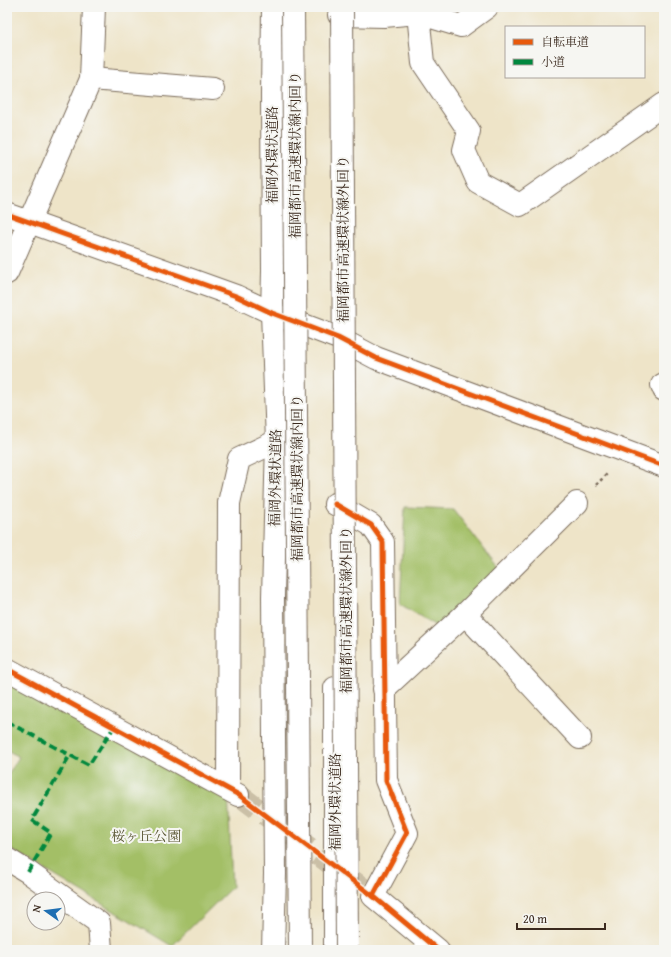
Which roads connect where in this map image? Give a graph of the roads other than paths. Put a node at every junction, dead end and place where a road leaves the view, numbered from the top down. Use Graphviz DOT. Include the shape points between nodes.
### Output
graph roads {
  1 [pos="94,7"];
  2 [pos="273,7"];
  3 [pos="294,7"];
  4 [pos="488,7"];
  5 [pos="340,10"];
  6 [pos="418,13"];
  7 [pos="91,79"];
  8 [pos="213,89"];
  9 [pos="664,104"];
  10 [pos="7,214"];
  11 [pos="29,222"];
  12 [pos="7,273"];
  13 [pos="272,313"];
  14 [pos="338,338"];
  15 [pos="664,384"];
  16 [pos="664,390"];
  17 [pos="277,441"];
  18 [pos="664,466"];
  19 [pos="577,503"];
  20 [pos="335,504"];
  21 [pos="466,614"];
  22 [pos="7,669"];
  23 [pos="384,689"];
  24 [pos="580,738"];
  25 [pos="7,859"];
  26 [pos="101,950"];
  27 [pos="274,950"];
  28 [pos="300,950"];
  29 [pos="335,950"];
  30 [pos="347,950"];
  31 [pos="438,950"];
  1 -- 7 [label="main road"];
  2 -- 13 [label="main road, 福岡外環状道路"];
  3 -- 28 [label="main road, 福岡都市高速環状線内回り, bridge"];
  4 -- 6 [label="main road" via="462,26"];
  5 -- 6 [label="main road" via="384,16"];
  5 -- 14 [label="main road, 福岡外環状道路" via="336,296"];
  5 -- 30 [label="main road, 福岡都市高速環状線外回り, bridge"];
  6 -- 9 [label="main road" via="423,63 469,131 464,150 478,182 520,205"];
  7 -- 8 [label="main road"];
  7 -- 11 [label="main road"];
  10 -- 11 [label="main road"];
  11 -- 12 [label="main road"];
  11 -- 13 [label="main road" via="236,296"];
  13 -- 14 [label="main road"];
  13 -- 17 [label="main road, 福岡外環状道路"];
  14 -- 18 [label="main road" via="376,358"];
  14 -- 20 [label="main road, 福岡外環状道路"];
  15 -- 16 [label="main road"];
  17 -- 22 [label="main road" via="239,459 229,503 233,792"];
  17 -- 27 [label="main road, 福岡外環状道路" via="273,597"];
  19 -- 21 [label="main road"];
  20 -- 23 [label="main road" via="371,525 383,542"];
  20 -- 29 [label="main road, 福岡外環状道路"];
  21 -- 23 [label="main road"];
  21 -- 24 [label="main road"];
  23 -- 31 [label="main road" via="386,780 408,833 373,896"];
  25 -- 26 [label="main road" via="99,923"];
}
